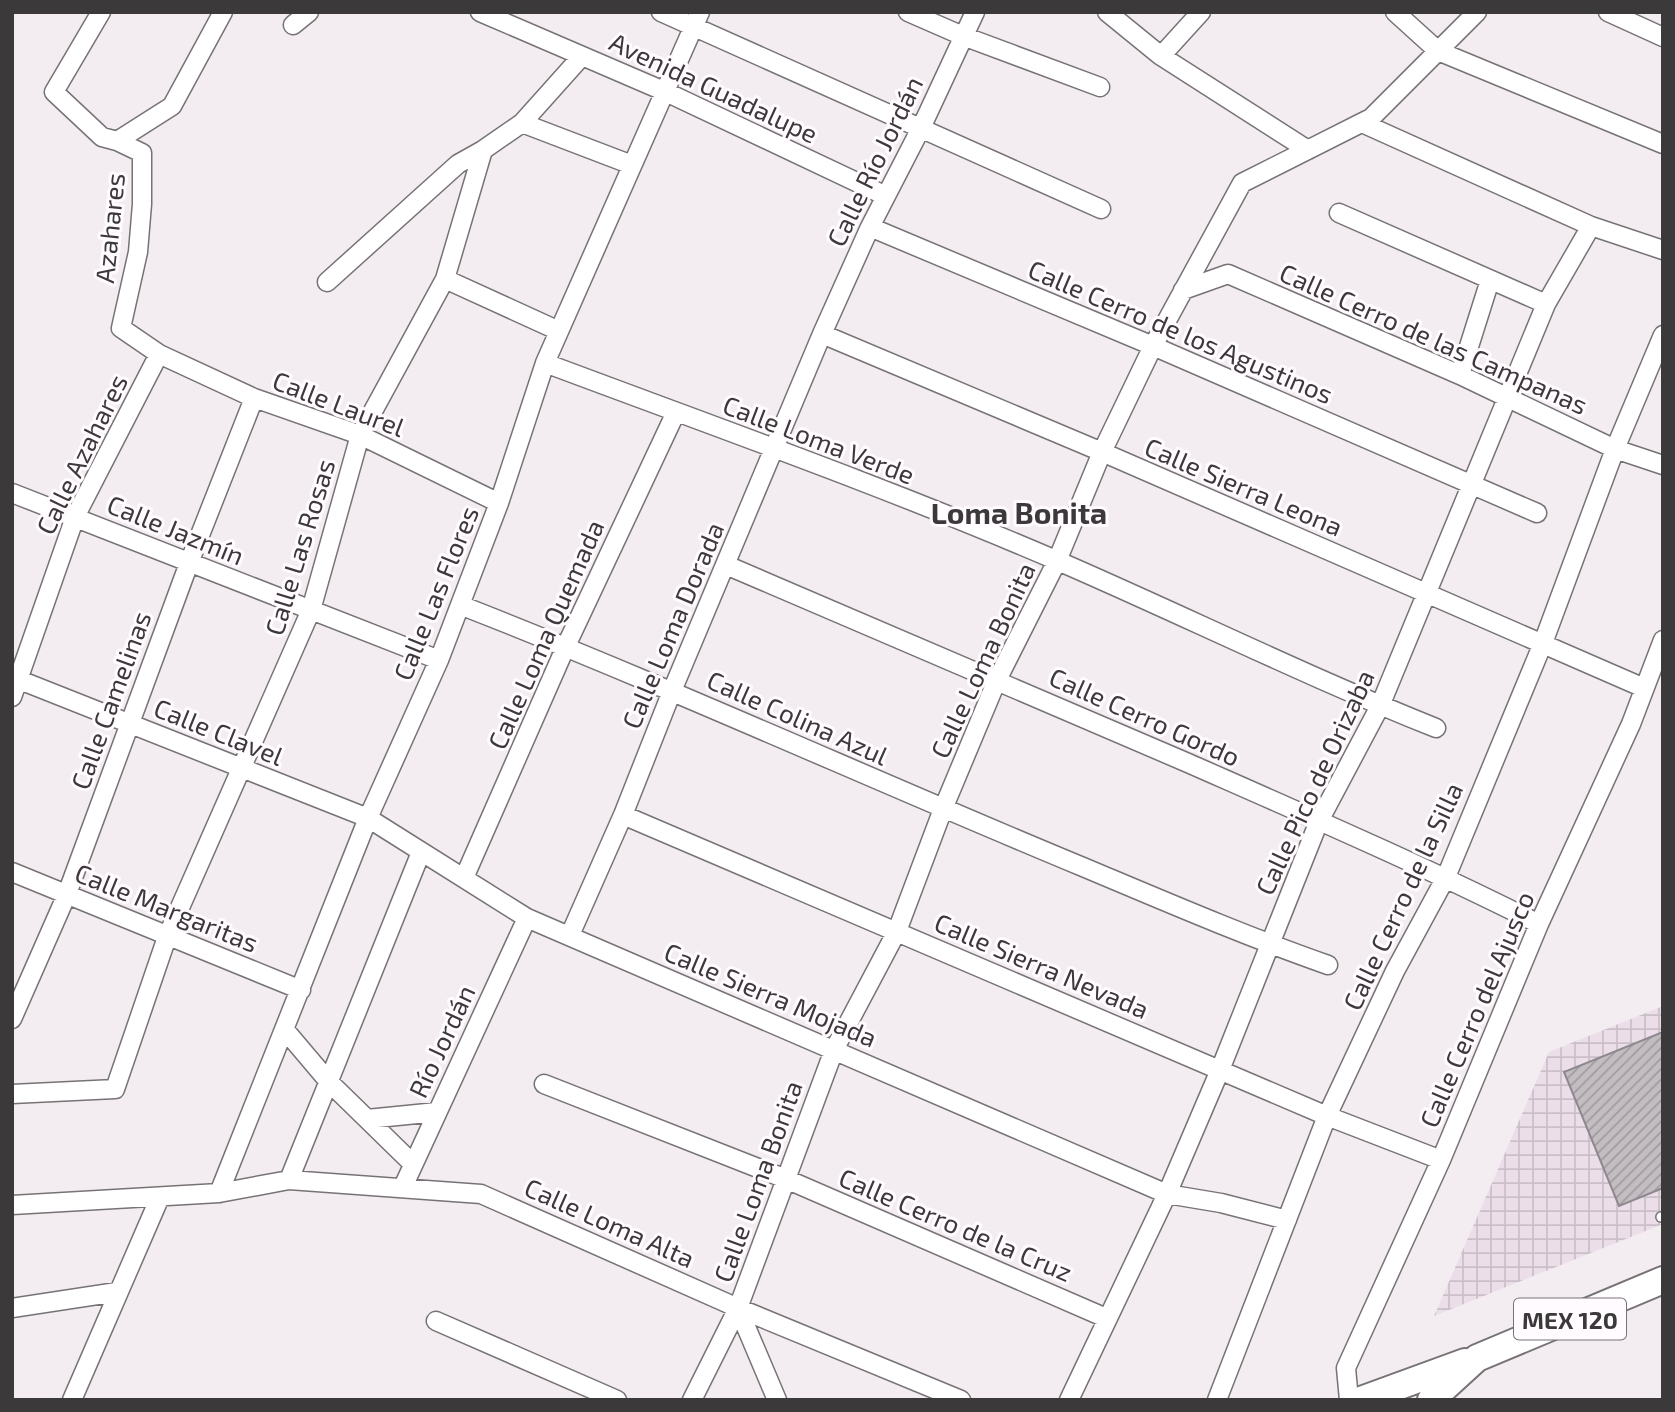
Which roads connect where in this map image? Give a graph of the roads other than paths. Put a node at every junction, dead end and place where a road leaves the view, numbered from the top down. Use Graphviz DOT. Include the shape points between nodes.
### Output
graph roads {
  1 [pos="100,12"];
  2 [pos="223,12"];
  3 [pos="309,12"];
  4 [pos="480,12"];
  5 [pos="661,12"];
  6 [pos="908,12"];
  7 [pos="975,12"];
  8 [pos="1107,12"];
  9 [pos="1201,12"];
  10 [pos="1395,12"];
  11 [pos="1477,12"];
  12 [pos="1608,12"];
  13 [pos="697,19"];
  14 [pos="293,25"];
  15 [pos="963,36"];
  16 [pos="1663,37"];
  17 [pos="1438,51"];
  18 [pos="582,56"];
  19 [pos="1161,56"];
  20 [pos="1100,87"];
  21 [pos="666,92"];
  22 [pos="522,123"];
  23 [pos="1362,123"];
  24 [pos="921,128"];
  25 [pos="117,141"];
  26 [pos="1663,144"];
  27 [pos="483,150"];
  28 [pos="1308,150"];
  29 [pos="632,165"];
  30 [pos="886,196"];
  31 [pos="1101,209"];
  32 [pos="1339,214"];
  33 [pos="1591,226"];
  34 [pos="870,228"];
  35 [pos="1663,250"];
  36 [pos="445,279"];
  37 [pos="1490,280"];
  38 [pos="327,282"];
  39 [pos="1183,290"];
  40 [pos="1546,304"];
  41 [pos="559,331"];
  42 [pos="822,334"];
  43 [pos="1663,335"];
  44 [pos="1153,346"];
  45 [pos="159,354"];
  46 [pos="545,363"];
  47 [pos="1460,375"];
  48 [pos="254,398"];
  49 [pos="1509,398"];
  50 [pos="676,412"];
  51 [pos="360,435"];
  52 [pos="773,448"];
  53 [pos="1615,449"];
  54 [pos="1102,452"];
  55 [pos="1663,465"];
  56 [pos="1470,484"];
  57 [pos="12,492"];
  58 [pos="499,503"];
  59 [pos="1537,513"];
  60 [pos="75,517"];
  61 [pos="1057,561"];
  62 [pos="189,563"];
  63 [pos="726,565"];
  64 [pos="1427,593"];
  65 [pos="460,605"];
  66 [pos="312,610"];
  67 [pos="1663,640"];
  68 [pos="1543,643"];
  69 [pos="566,646"];
  70 [pos="439,660"];
  71 [pos="16,678"];
  72 [pos="997,680"];
  73 [pos="1644,688"];
  74 [pos="672,691"];
  75 [pos="12,697"];
  76 [pos="1380,706"];
  77 [pos="129,723"];
  78 [pos="1436,728"];
  79 [pos="242,769"];
  80 [pos="943,809"];
  81 [pos="623,815"];
  82 [pos="368,818"];
  83 [pos="1319,821"];
  84 [pos="421,852"];
  85 [pos="12,872"];
  86 [pos="1446,877"];
  87 [pos="464,878"];
  88 [pos="67,894"];
  89 [pos="527,918"];
  90 [pos="1539,924"];
  91 [pos="897,931"];
  92 [pos="570,935"];
  93 [pos="167,937"];
  94 [pos="1270,945"];
  95 [pos="1328,965"];
  96 [pos="301,990"];
  97 [pos="17,995"];
  98 [pos="12,1019"];
  99 [pos="285,1030"];
  100 [pos="834,1050"];
  101 [pos="1220,1070"];
  102 [pos="329,1082"];
  103 [pos="544,1084"];
  104 [pos="12,1094"];
  105 [pos="437,1112"];
  106 [pos="1327,1116"];
  107 [pos="367,1119"];
  108 [pos="1441,1160"];
  109 [pos="413,1164"];
  110 [pos="786,1179"];
  111 [pos="289,1180"];
  112 [pos="402,1187"];
  113 [pos="219,1193"];
  114 [pos="1167,1194"];
  115 [pos="160,1197"];
  116 [pos="12,1205"];
  117 [pos="1287,1220"];
  118 [pos="1663,1280"];
  119 [pos="117,1292"];
  120 [pos="12,1308"];
  121 [pos="738,1308"];
  122 [pos="1106,1318"];
  123 [pos="436,1321"];
  124 [pos="1477,1358"];
  125 [pos="72,1400"];
  126 [pos="617,1400"];
  127 [pos="692,1400"];
  128 [pos="777,1400"];
  129 [pos="961,1400"];
  130 [pos="1069,1400"];
  131 [pos="1217,1400"];
  132 [pos="1349,1400"];
  133 [pos="1361,1400"];
  134 [pos="1431,1400"];
  1 -- 25 [label="street, Azahares" via="54,92 102,138"];
  2 -- 25 [label="street" via="172,106"];
  3 -- 14 [label="street"];
  4 -- 18 [label="street, Avenida Guadalupe"];
  5 -- 13 [label="street"];
  6 -- 15 [label="street"];
  7 -- 15 [label="street, Calle Río Jordán"];
  8 -- 19 [label="street"];
  9 -- 19 [label="street"];
  10 -- 17 [label="street"];
  11 -- 17 [label="street, Calle Loma Bonita"];
  12 -- 16 [label="street"];
  13 -- 21 [label="street, Calle Las Flores"];
  13 -- 24 [label="street"];
  15 -- 20 [label="street"];
  15 -- 24 [label="street, Calle Río Jordán"];
  17 -- 23 [label="street, Calle Loma Bonita"];
  17 -- 26 [label="street"];
  18 -- 21 [label="street, Avenida Guadalupe"];
  18 -- 22 [label="street"];
  19 -- 28 [label="street"];
  21 -- 29 [label="street, Calle Las Flores"];
  21 -- 30 [label="street, Avenida Guadalupe"];
  22 -- 27 [label="street"];
  22 -- 29 [label="street"];
  23 -- 28 [label="street, Calle Loma Bonita"];
  23 -- 33 [label="street"];
  24 -- 30 [label="street, Calle Río Jordán"];
  24 -- 31 [label="street"];
  25 -- 45 [label="street, Azahares" via="142,153 138,252 121,328"];
  27 -- 36 [label="street, Calle Las Rosas"];
  27 -- 38 [label="street" via="458,164"];
  28 -- 39 [label="street, Calle Loma Bonita" via="1242,183"];
  29 -- 41 [label="street, Calle Las Flores"];
  30 -- 34 [label="street, Calle Río Jordán"];
  32 -- 37 [label="street"];
  33 -- 35 [label="street"];
  33 -- 40 [label="street, Calle Pico de Orizaba"];
  34 -- 42 [label="street, Calle Río Jordán"];
  34 -- 44 [label="street, Calle Cerro de los Agustinos"];
  36 -- 41 [label="street"];
  36 -- 51 [label="street, Calle Las Rosas"];
  37 -- 40 [label="street"];
  37 -- 47 [label="street"];
  39 -- 44 [label="street, Calle Loma Bonita"];
  39 -- 47 [label="street, Calle Cerro de las Campanas" via="1228,274"];
  40 -- 49 [label="street, Calle Pico de Orizaba"];
  41 -- 46 [label="street, Calle Las Flores"];
  42 -- 52 [label="street, Calle Loma Dorada"];
  42 -- 54 [label="street, Calle Sierra Leona"];
  43 -- 53 [label="street, Calle Cerro de la Silla"];
  44 -- 54 [label="street, Calle Loma Bonita"];
  44 -- 56 [label="street, Calle Cerro de los Agustinos"];
  45 -- 48 [label="street, Calle Laurel"];
  45 -- 60 [label="street, Calle Azahares"];
  46 -- 50 [label="street, Calle Loma Verde"];
  46 -- 58 [label="street, Calle Las Flores"];
  47 -- 49 [label="street, Calle Cerro de las Campanas"];
  48 -- 51 [label="street, Calle Laurel"];
  48 -- 62 [label="street, Calle Camelinas"];
  49 -- 53 [label="street, Calle Cerro de las Campanas"];
  49 -- 56 [label="street, Calle Pico de Orizaba"];
  50 -- 52 [label="street, Calle Loma Verde"];
  50 -- 69 [label="street, Calle Loma Quemada"];
  51 -- 58 [label="street, Calle Laurel"];
  51 -- 66 [label="street, Calle Las Rosas"];
  52 -- 61 [label="street, Calle Loma Verde"];
  52 -- 63 [label="street, Calle Loma Dorada"];
  53 -- 55 [label="street, Calle Cerro de las Campanas"];
  53 -- 68 [label="street, Calle Cerro de la Silla"];
  54 -- 61 [label="street, Calle Loma Bonita"];
  54 -- 64 [label="street, Calle Sierra Leona"];
  56 -- 59 [label="street, Calle Cerro de los Agustinos"];
  56 -- 64 [label="street, Calle Pico de Orizaba"];
  57 -- 60 [label="street, Calle Jazmín"];
  58 -- 65 [label="street, Calle Las Flores"];
  60 -- 62 [label="street, Calle Jazmín"];
  60 -- 71 [label="street, Calle Azahares"];
  61 -- 72 [label="street, Calle Loma Bonita"];
  61 -- 76 [label="street, Calle Loma Verde"];
  62 -- 66 [label="street, Calle Jazmín"];
  62 -- 77 [label="street, Calle Camelinas"];
  63 -- 72 [label="street, Calle Cerro Gordo"];
  63 -- 74 [label="street, Calle Loma Dorada"];
  64 -- 68 [label="street, Calle Sierra Leona"];
  64 -- 76 [label="street, Calle Pico de Orizaba"];
  65 -- 69 [label="street, Calle Colina Azul"];
  65 -- 70 [label="street, Calle Las Flores"];
  66 -- 70 [label="street, Calle Jazmín"];
  66 -- 79 [label="street, Calle Las Rosas"];
  67 -- 73 [label="street, Calle Cerro del Ajusco"];
  68 -- 73 [label="street, Calle Sierra Leona"];
  68 -- 86 [label="street, Calle Cerro de la Silla"];
  69 -- 74 [label="street, Calle Colina Azul"];
  69 -- 87 [label="street, Calle Loma Quemada"];
  70 -- 82 [label="street, Calle Las Flores"];
  71 -- 75 [label="street, Calle Azahares"];
  71 -- 77 [label="street, Calle Clavel"];
  72 -- 80 [label="street, Calle Loma Bonita"];
  72 -- 83 [label="street, Calle Cerro Gordo"];
  73 -- 90 [label="street, Calle Cerro del Ajusco" via="1632,724"];
  74 -- 80 [label="street, Calle Colina Azul"];
  74 -- 81 [label="street, Calle Loma Dorada"];
  76 -- 78 [label="street, Calle Loma Verde"];
  76 -- 83 [label="street, Calle Pico de Orizaba"];
  77 -- 79 [label="street, Calle Clavel"];
  77 -- 88 [label="street, Calle Camelinas"];
  79 -- 82 [label="street, Calle Clavel"];
  79 -- 93 [label="street, Calle Las Rosas"];
  80 -- 91 [label="street, Calle Loma Bonita"];
  80 -- 94 [label="street, Calle Colina Azul"];
  81 -- 91 [label="street, Calle Sierra Nevada"];
  81 -- 92 [label="street, Calle Loma Dorada"];
  82 -- 84 [label="street, Calle Sierra Mojada"];
  82 -- 96 [label="street, Calle Las Flores"];
  83 -- 86 [label="street, Calle Cerro Gordo"];
  83 -- 94 [label="street, Calle Pico de Orizaba"];
  84 -- 87 [label="street, Calle Sierra Mojada"];
  84 -- 102 [label="street"];
  85 -- 88 [label="street, Calle Margaritas"];
  86 -- 90 [label="street, Calle Cerro Gordo"];
  86 -- 106 [label="street, Calle Cerro de la Silla" via="1395,971"];
  87 -- 89 [label="street, Calle Sierra Mojada"];
  88 -- 93 [label="street, Calle Margaritas"];
  88 -- 97 [label="street, Calle Camelinas"];
  89 -- 92 [label="street, Calle Sierra Mojada"];
  89 -- 105 [label="street, Río Jordán"];
  90 -- 108 [label="street, Calle Cerro del Ajusco"];
  91 -- 100 [label="street, Calle Loma Bonita"];
  91 -- 101 [label="street, Calle Sierra Nevada"];
  92 -- 100 [label="street, Calle Sierra Mojada"];
  93 -- 96 [label="street, Calle Margaritas"];
  93 -- 104 [label="street, Calle Las Rosas" via="115,1089"];
  94 -- 95 [label="street, Calle Colina Azul"];
  94 -- 101 [label="street, Calle Pico de Orizaba"];
  96 -- 99 [label="street, Calle Las Flores"];
  97 -- 98 [label="street, Calle Camelinas"];
  99 -- 102 [label="street"];
  99 -- 113 [label="street, Calle Las Flores"];
  100 -- 110 [label="street, Calle Loma Bonita"];
  100 -- 114 [label="street, Calle Sierra Mojada"];
  101 -- 106 [label="street, Calle Sierra Nevada"];
  101 -- 114 [label="street, Calle Pico de Orizaba"];
  102 -- 107 [label="street"];
  102 -- 111 [label="street"];
  103 -- 110 [label="street, Calle Cerro de la Cruz"];
  105 -- 107 [label="street"];
  105 -- 109 [label="street, Río Jordán"];
  106 -- 108 [label="street, Calle Sierra Nevada"];
  106 -- 117 [label="street, Calle Cerro de la Silla"];
  107 -- 109 [label="street"];
  108 -- 132 [label="street, Calle Cerro del Ajusco" via="1346,1368"];
  109 -- 112 [label="street, Río Jordán"];
  110 -- 121 [label="street, Calle Loma Bonita"];
  110 -- 122 [label="street, Calle Cerro de la Cruz"];
  111 -- 112 [label="street, Calle Loma Alta"];
  111 -- 113 [label="street, Calle Loma Alta"];
  112 -- 121 [label="street, Calle Loma Alta" via="481,1194"];
  113 -- 115 [label="street"];
  114 -- 117 [label="street, Calle Sierra Mojada"];
  114 -- 122 [label="street, Calle Pico de Orizaba"];
  115 -- 116 [label="street"];
  115 -- 119 [label="street"];
  117 -- 131 [label="street, Calle Cerro de la Silla"];
  118 -- 124 [label="main road, MEX 120"];
  119 -- 120 [label="street"];
  119 -- 125 [label="street"];
  121 -- 127 [label="street, Calle Loma Bonita"];
  121 -- 128 [label="street"];
  121 -- 129 [label="street, Calle Loma Alta"];
  122 -- 130 [label="street, Calle Pico de Orizaba"];
  123 -- 126 [label="street"];
  124 -- 133 [label="main road"];
  124 -- 134 [label="main road, MEX 120"];
}
